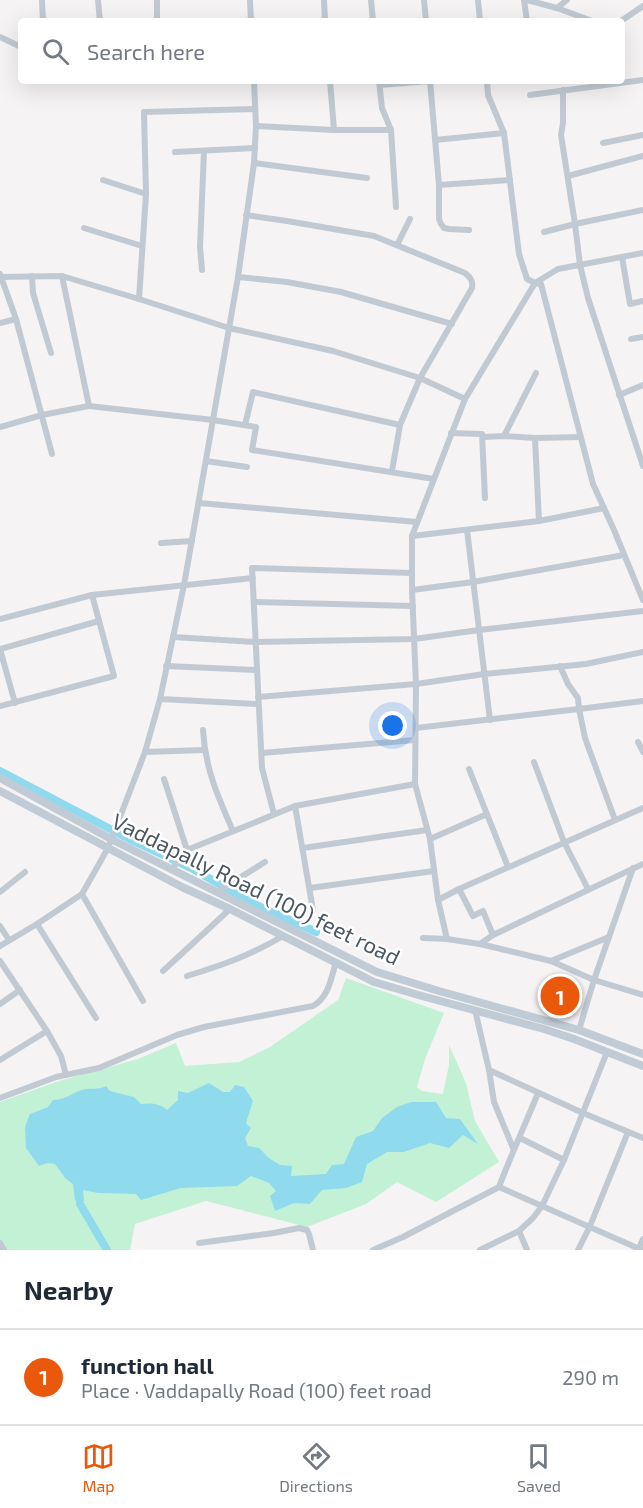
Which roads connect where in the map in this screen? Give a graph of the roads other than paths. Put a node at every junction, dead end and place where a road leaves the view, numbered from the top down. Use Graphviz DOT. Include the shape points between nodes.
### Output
graph roads {
  1 [pos="42,0"];
  2 [pos="98,0"];
  3 [pos="157,0"];
  4 [pos="250,0"];
  5 [pos="324,0"];
  6 [pos="371,0"];
  7 [pos="424,0"];
  8 [pos="478,0"];
  9 [pos="526,0"];
  10 [pos="567,0"];
  11 [pos="643,6"];
  12 [pos="556,8"];
  13 [pos="44,18"];
  14 [pos="100,18"];
  15 [pos="157,18"];
  16 [pos="251,18"];
  17 [pos="325,18"];
  18 [pos="373,18"];
  19 [pos="426,18"];
  20 [pos="480,18"];
  21 [pos="526,18"];
  22 [pos="584,18"];
  23 [pos="625,18"];
  24 [pos="0,37"];
  25 [pos="18,46"];
  26 [pos="643,80"];
  27 [pos="625,81"];
  28 [pos="254,84"];
  29 [pos="330,84"];
  30 [pos="379,84"];
  31 [pos="430,84"];
  32 [pos="487,84"];
  33 [pos="597,84"];
  34 [pos="564,90"];
  35 [pos="530,95"];
  36 [pos="255,109"];
  37 [pos="256,126"];
  38 [pos="334,129"];
  39 [pos="391,130"];
  40 [pos="504,134"];
  41 [pos="643,135"];
  42 [pos="435,140"];
  43 [pos="603,143"];
  44 [pos="255,148"];
  45 [pos="204,151"];
  46 [pos="175,152"];
  47 [pos="643,156"];
  48 [pos="254,163"];
  49 [pos="568,176"];
  50 [pos="367,178"];
  51 [pos="103,180"];
  52 [pos="510,180"];
  53 [pos="439,185"];
  54 [pos="146,194"];
  55 [pos="396,207"];
  56 [pos="643,210"];
  57 [pos="246,215"];
  58 [pos="410,219"];
  59 [pos="575,224"];
  60 [pos="84,228"];
  61 [pos="469,230"];
  62 [pos="544,232"];
  63 [pos="397,244"];
  64 [pos="142,246"];
  65 [pos="643,253"];
  66 [pos="622,257"];
  67 [pos="580,265"];
  68 [pos="202,270"];
  69 [pos="1,276"];
  70 [pos="32,276"];
  71 [pos="62,276"];
  72 [pos="238,277"];
  73 [pos="535,283"];
  74 [pos="139,298"];
  75 [pos="643,301"];
  76 [pos="16,319"];
  77 [pos="0,323"];
  78 [pos="452,324"];
  79 [pos="229,328"];
  80 [pos="643,337"];
  81 [pos="631,339"];
  82 [pos="51,353"];
  83 [pos="536,373"];
  84 [pos="420,378"];
  85 [pos="643,386"];
  86 [pos="619,395"];
  87 [pos="465,399"];
  88 [pos="89,406"];
  89 [pos="42,415"];
  90 [pos="213,420"];
  91 [pos="245,425"];
  92 [pos="400,425"];
  93 [pos="0,427"];
  94 [pos="451,433"];
  95 [pos="504,436"];
  96 [pos="483,437"];
  97 [pos="580,437"];
  98 [pos="535,438"];
  99 [pos="52,454"];
  100 [pos="206,461"];
  101 [pos="643,466"];
  102 [pos="247,467"];
  103 [pos="392,471"];
  104 [pos="434,479"];
  105 [pos="485,498"];
  106 [pos="199,503"];
  107 [pos="604,508"];
  108 [pos="539,521"];
  109 [pos="417,522"];
  110 [pos="467,530"];
  111 [pos="412,536"];
  112 [pos="192,541"];
  113 [pos="161,543"];
  114 [pos="624,555"];
  115 [pos="412,573"];
  116 [pos="253,578"];
  117 [pos="473,582"];
  118 [pos="184,585"];
  119 [pos="412,590"];
  120 [pos="92,595"];
  121 [pos="643,600"];
  122 [pos="254,602"];
  123 [pos="413,606"];
  124 [pos="643,611"];
  125 [pos="0,619"];
  126 [pos="99,621"];
  127 [pos="479,630"];
  128 [pos="173,637"];
  129 [pos="414,639"];
  130 [pos="255,642"];
  131 [pos="0,649"];
  132 [pos="643,652"];
  133 [pos="166,666"];
  134 [pos="561,666"];
  135 [pos="257,670"];
  136 [pos="484,674"];
  137 [pos="416,684"];
  138 [pos="160,699"];
  139 [pos="258,701"];
  140 [pos="643,701"];
  141 [pos="15,702"];
  142 [pos="0,706"];
  143 [pos="579,709"];
  144 [pos="490,720"];
  145 [pos="416,728"];
  146 [pos="203,730"];
  147 [pos="415,740"];
  148 [pos="638,742"];
  149 [pos="204,750"];
  150 [pos="145,752"];
  151 [pos="643,752"];
  152 [pos="262,753"];
  153 [pos="534,762"];
  154 [pos="469,769"];
  155 [pos="0,778"];
  156 [pos="164,779"];
  157 [pos="416,784"];
  158 [pos="0,791"];
  159 [pos="295,806"];
  160 [pos="643,808"];
  161 [pos="274,814"];
  162 [pos="487,814"];
  163 [pos="615,820"];
  164 [pos="427,830"];
  165 [pos="233,831"];
  166 [pos="112,837"];
  167 [pos="430,839"];
  168 [pos="564,842"];
  169 [pos="303,848"];
  170 [pos="187,850"];
  171 [pos="265,862"];
  172 [pos="176,864"];
  173 [pos="643,864"];
  174 [pos="508,867"];
  175 [pos="633,868"];
  176 [pos="434,871"];
  177 [pos="25,872"];
  178 [pos="222,888"];
  179 [pos="310,888"];
  180 [pos="459,889"];
  181 [pos="588,889"];
  182 [pos="0,891"];
  183 [pos="82,894"];
  184 [pos="438,900"];
  185 [pos="230,909"];
  186 [pos="313,910"];
  187 [pos="37,924"];
  188 [pos="0,926"];
  189 [pos="493,935"];
  190 [pos="284,936"];
  191 [pos="609,937"];
  192 [pos="423,938"];
  193 [pos="447,939"];
  194 [pos="9,940"];
  195 [pos="480,944"];
  196 [pos="0,946"];
  197 [pos="0,961"];
  198 [pos="551,961"];
  199 [pos="336,962"];
  200 [pos="163,971"];
  201 [pos="187,976"];
  202 [pos="594,980"];
  203 [pos="20,990"];
  204 [pos="643,995"];
  205 [pos="143,1001"];
  206 [pos="0,1004"];
  207 [pos="475,1010"];
  208 [pos="96,1018"];
  209 [pos="579,1030"];
  210 [pos="46,1031"];
  211 [pos="607,1052"];
  212 [pos="643,1054"];
  213 [pos="0,1060"];
  214 [pos="643,1066"];
  215 [pos="489,1070"];
  216 [pos="66,1075"];
  217 [pos="538,1093"];
  218 [pos="0,1098"];
  219 [pos="583,1113"];
  220 [pos="628,1132"];
  221 [pos="520,1138"];
  222 [pos="643,1138"];
  223 [pos="513,1148"];
  224 [pos="564,1160"];
  225 [pos="499,1187"];
  226 [pos="542,1206"];
  227 [pos="590,1226"];
  228 [pos="519,1231"];
  229 [pos="643,1239"];
  230 [pos="0,1243"];
  231 [pos="198,1244"];
  232 [pos="4,1250"];
  233 [pos="313,1250"];
  234 [pos="373,1250"];
  235 [pos="480,1250"];
  236 [pos="527,1250"];
  237 [pos="578,1250"];
  238 [pos="639,1250"];
  1 -- 13 [label="street"];
  2 -- 14 [label="street"];
  3 -- 15 [label="street"];
  4 -- 16 [label="street"];
  5 -- 17 [label="street"];
  6 -- 18 [label="street"];
  7 -- 19 [label="street"];
  8 -- 20 [label="street"];
  9 -- 12 [label="street"];
  9 -- 21 [label="street"];
  10 -- 12 [label="street"];
  11 -- 23 [label="street"];
  12 -- 22 [label="street"];
  24 -- 25 [label="street"];
  26 -- 27 [label="street"];
  28 -- 36 [label="street"];
  29 -- 38 [label="street"];
  30 -- 39 [label="street" via="382,108"];
  31 -- 42 [label="street"];
  32 -- 40 [label="street"];
  33 -- 34 [label="street"];
  34 -- 35 [label="street"];
  34 -- 49 [label="street" via="561,135"];
  36 -- 37 [label="street"];
  36 -- 54 [label="street" via="144,112"];
  37 -- 38 [label="street"];
  37 -- 44 [label="street"];
  38 -- 39 [label="street"];
  39 -- 55 [label="street"];
  40 -- 42 [label="street"];
  40 -- 52 [label="street"];
  41 -- 43 [label="street"];
  42 -- 53 [label="street"];
  44 -- 45 [label="street"];
  44 -- 48 [label="street"];
  45 -- 46 [label="street"];
  45 -- 68 [label="street"];
  47 -- 49 [label="street"];
  48 -- 50 [label="street"];
  48 -- 57 [label="street"];
  49 -- 59 [label="street"];
  51 -- 54 [label="street"];
  52 -- 53 [label="street"];
  52 -- 73 [label="street" via="519,254 527,279"];
  53 -- 61 [label="street" via="441,224 444,228"];
  54 -- 64 [label="street"];
  56 -- 59 [label="street"];
  57 -- 63 [label="street" via="374,236"];
  57 -- 72 [label="street"];
  58 -- 63 [label="street"];
  59 -- 62 [label="street"];
  59 -- 67 [label="street"];
  60 -- 64 [label="street"];
  63 -- 78 [label="street" via="470,277 472,288"];
  64 -- 74 [label="street"];
  65 -- 66 [label="street"];
  66 -- 67 [label="street"];
  66 -- 75 [label="street" via="630,304"];
  67 -- 73 [label="street" via="558,269"];
  67 -- 86 [label="street"];
  69 -- 70 [label="street"];
  69 -- 76 [label="street"];
  70 -- 71 [label="street"];
  70 -- 82 [label="street" via="33,293"];
  71 -- 74 [label="street"];
  71 -- 88 [label="street"];
  72 -- 78 [label="street" via="341,292"];
  72 -- 79 [label="street"];
  73 -- 87 [label="street"];
  73 -- 97 [label="street" via="541,284"];
  74 -- 79 [label="street"];
  76 -- 77 [label="street"];
  76 -- 89 [label="street"];
  78 -- 84 [label="street"];
  79 -- 84 [label="street" via="333,351"];
  79 -- 90 [label="street"];
  80 -- 81 [label="street"];
  83 -- 95 [label="street"];
  84 -- 87 [label="street"];
  84 -- 92 [label="street"];
  85 -- 86 [label="street"];
  86 -- 101 [label="street"];
  87 -- 94 [label="street"];
  88 -- 89 [label="street"];
  88 -- 90 [label="street"];
  89 -- 93 [label="street"];
  89 -- 99 [label="street"];
  90 -- 91 [label="street"];
  90 -- 100 [label="street"];
  91 -- 92 [label="street" via="253,392"];
  91 -- 103 [label="street" via="256,426 252,450"];
  92 -- 103 [label="street"];
  94 -- 96 [label="street"];
  94 -- 104 [label="street"];
  95 -- 96 [label="street"];
  95 -- 98 [label="street"];
  96 -- 105 [label="street"];
  97 -- 98 [label="street"];
  97 -- 107 [label="street" via="592,484"];
  98 -- 108 [label="street"];
  100 -- 102 [label="street"];
  100 -- 106 [label="street"];
  103 -- 104 [label="street"];
  104 -- 109 [label="street"];
  106 -- 109 [label="street"];
  106 -- 112 [label="street"];
  107 -- 108 [label="street"];
  107 -- 114 [label="street"];
  108 -- 110 [label="street"];
  109 -- 111 [label="street"];
  110 -- 111 [label="street"];
  110 -- 117 [label="street"];
  111 -- 115 [label="street"];
  112 -- 113 [label="street"];
  112 -- 118 [label="street"];
  114 -- 117 [label="street"];
  114 -- 121 [label="street"];
  115 -- 116 [label="street" via="252,568"];
  115 -- 119 [label="street"];
  116 -- 118 [label="street"];
  116 -- 122 [label="street"];
  117 -- 119 [label="street"];
  117 -- 127 [label="street"];
  118 -- 120 [label="street"];
  118 -- 128 [label="street"];
  119 -- 123 [label="street"];
  120 -- 125 [label="street"];
  120 -- 126 [label="street"];
  122 -- 123 [label="street"];
  122 -- 130 [label="street"];
  123 -- 129 [label="street"];
  124 -- 127 [label="street"];
  126 -- 131 [label="street"];
  126 -- 141 [label="street" via="114,676"];
  127 -- 129 [label="street"];
  127 -- 136 [label="street"];
  128 -- 130 [label="street"];
  128 -- 133 [label="street"];
  129 -- 130 [label="street"];
  129 -- 137 [label="street"];
  130 -- 135 [label="street"];
  131 -- 141 [label="street"];
  132 -- 134 [label="street"];
  133 -- 135 [label="street"];
  133 -- 138 [label="street"];
  134 -- 136 [label="street"];
  134 -- 143 [label="street" via="578,698"];
  135 -- 139 [label="street"];
  136 -- 137 [label="street"];
  136 -- 144 [label="street"];
  137 -- 139 [label="street"];
  137 -- 145 [label="street"];
  138 -- 139 [label="street"];
  138 -- 150 [label="street"];
  139 -- 152 [label="street"];
  140 -- 143 [label="street"];
  141 -- 142 [label="street"];
  143 -- 144 [label="street"];
  143 -- 163 [label="street" via="585,738"];
  144 -- 145 [label="street"];
  145 -- 147 [label="street"];
  146 -- 149 [label="street"];
  147 -- 152 [label="street"];
  147 -- 157 [label="street"];
  148 -- 151 [label="street"];
  149 -- 150 [label="street"];
  149 -- 165 [label="street"];
  150 -- 166 [label="street"];
  152 -- 161 [label="street"];
  153 -- 168 [label="street"];
  154 -- 162 [label="street"];
  155 -- 166 [label="main road, Vaddapally Road (100) feet road"];
  156 -- 170 [label="street"];
  157 -- 159 [label="street"];
  157 -- 164 [label="street"];
  158 -- 166 [label="main road"];
  159 -- 161 [label="street"];
  159 -- 169 [label="street"];
  160 -- 163 [label="street"];
  161 -- 165 [label="street"];
  162 -- 167 [label="street"];
  162 -- 174 [label="street"];
  163 -- 168 [label="street"];
  164 -- 167 [label="street"];
  164 -- 169 [label="street"];
  165 -- 170 [label="street"];
  166 -- 172 [label="main road, Vaddapally Road (100) feet road"];
  166 -- 183 [label="street"];
  166 -- 185 [label="main road" via="189,891"];
  167 -- 176 [label="street"];
  168 -- 174 [label="street"];
  168 -- 181 [label="street"];
  169 -- 179 [label="street"];
  170 -- 172 [label="street"];
  171 -- 178 [label="street"];
  172 -- 178 [label="main road, Vaddapally Road (100) feet road"];
  173 -- 175 [label="street"];
  174 -- 180 [label="street"];
  175 -- 181 [label="street"];
  175 -- 191 [label="street"];
  176 -- 179 [label="street"];
  176 -- 184 [label="street"];
  177 -- 182 [label="street"];
  178 -- 209 [label="main road, Vaddapally Road (100) feet road" via="377,972"];
  179 -- 186 [label="street"];
  180 -- 184 [label="street"];
  180 -- 189 [label="street" via="473,916 483,911"];
  181 -- 189 [label="street"];
  183 -- 187 [label="street"];
  183 -- 205 [label="street"];
  184 -- 193 [label="street"];
  185 -- 190 [label="main road"];
  185 -- 200 [label="street"];
  187 -- 194 [label="street"];
  187 -- 208 [label="street"];
  188 -- 194 [label="street"];
  189 -- 195 [label="street"];
  190 -- 199 [label="main road"];
  190 -- 201 [label="street" via="257,951"];
  191 -- 198 [label="street"];
  191 -- 202 [label="street"];
  192 -- 193 [label="street"];
  193 -- 195 [label="street"];
  194 -- 196 [label="street"];
  195 -- 198 [label="street"];
  197 -- 203 [label="street"];
  198 -- 202 [label="street"];
  199 -- 207 [label="main road" via="384,985"];
  199 -- 216 [label="street" via="326,992 314,1006 204,1027 99,1068"];
  202 -- 204 [label="street"];
  202 -- 209 [label="street"];
  203 -- 206 [label="street"];
  203 -- 210 [label="street"];
  207 -- 211 [label="main road"];
  207 -- 215 [label="street"];
  209 -- 212 [label="main road, Vaddapally Road (100) feet road"];
  210 -- 213 [label="street"];
  210 -- 216 [label="street" via="61,1056"];
  211 -- 214 [label="main road"];
  211 -- 219 [label="street"];
  215 -- 217 [label="street"];
  215 -- 223 [label="street" via="495,1102"];
  216 -- 218 [label="street"];
  217 -- 219 [label="street"];
  217 -- 221 [label="street"];
  219 -- 220 [label="street"];
  219 -- 224 [label="street"];
  220 -- 222 [label="street"];
  220 -- 227 [label="street"];
  221 -- 223 [label="street"];
  221 -- 224 [label="street"];
  223 -- 225 [label="street"];
  224 -- 226 [label="street"];
  225 -- 226 [label="street"];
  225 -- 234 [label="street"];
  226 -- 227 [label="street"];
  226 -- 228 [label="street"];
  227 -- 237 [label="street"];
  227 -- 238 [label="street"];
  228 -- 235 [label="street"];
  228 -- 236 [label="street"];
  229 -- 238 [label="street"];
  230 -- 232 [label="street"];
  231 -- 233 [label="street" via="299,1228 307,1230"];
}
